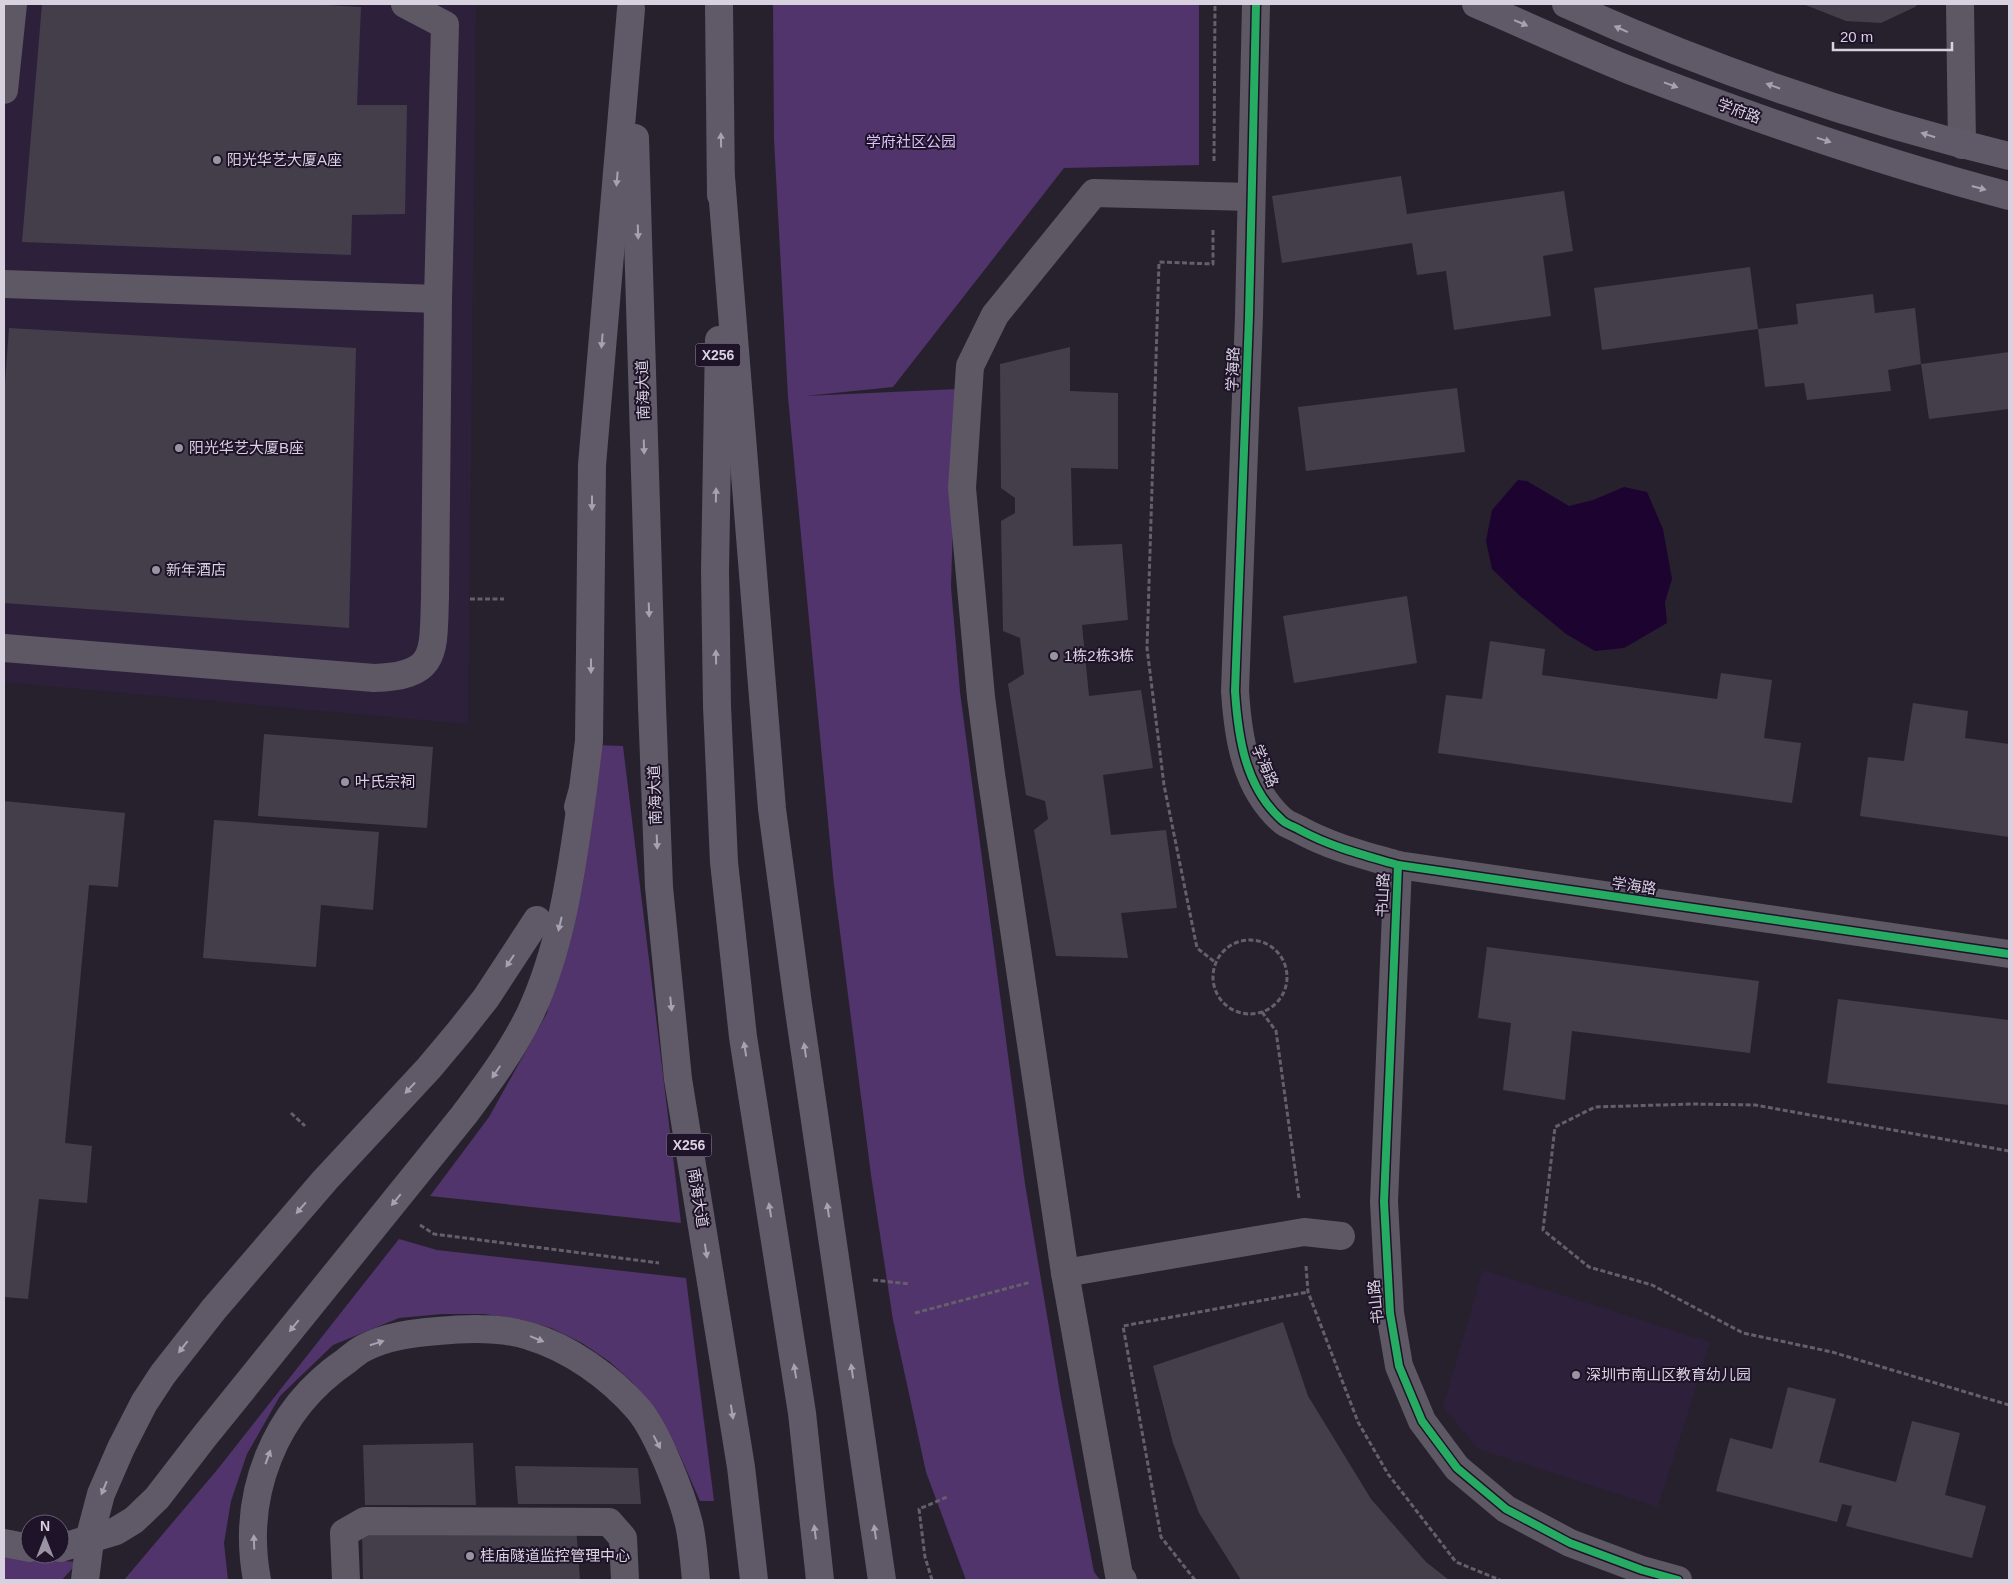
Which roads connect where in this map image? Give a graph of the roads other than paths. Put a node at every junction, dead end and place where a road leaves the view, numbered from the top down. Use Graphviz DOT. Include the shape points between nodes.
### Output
graph roads {
  1 [pos="13,4"];
  2 [pos="405,4"];
  3 [pos="719,4"];
  4 [pos="1256,4"];
  5 [pos="1476,4"];
  6 [pos="1566,4"];
  7 [pos="1960,4"];
  8 [pos="631,6"];
  9 [pos="4,90"];
  10 [pos="1962,145"];
  11 [pos="2009,156"];
  12 [pos="721,177"];
  13 [pos="2009,196"];
  14 [pos="1251,197"];
  15 [pos="4,284"];
  16 [pos="438,298"];
  17 [pos="4,648"];
  18 [pos="583,790"];
  19 [pos="1398,865"];
  20 [pos="2009,954"];
  21 [pos="1341,1236"];
  22 [pos="1066,1273"];
  23 [pos="116,1531"];
  24 [pos="4,1543"];
  25 [pos="70,1545"];
  26 [pos="20,1546"];
  27 [pos="78,1580"];
  28 [pos="85,1580"];
  29 [pos="257,1580"];
  30 [pos="346,1580"];
  31 [pos="625,1580"];
  32 [pos="696,1580"];
  33 [pos="754,1580"];
  34 [pos="820,1580"];
  35 [pos="882,1580"];
  36 [pos="1124,1580"];
  37 [pos="1678,1580"];
  1 -- 9 [label="street"];
  2 -- 16 [label="street" via="445,24"];
  12 -- 3 [label="main road, X256, one-way"];
  4 -- 14 [label="street, 学海路"];
  5 -- 13 [label="main road, 学府路, one-way" via="1628,69 1792,130"];
  10 -- 6 [label="main road, one-way" via="1798,95 1632,34"];
  7 -- 10 [label="street"];
  8 -- 18 [label="main road, one-way" via="592,465 591,693"];
  8 -- 33 [label="main road, 南海大道 / X256, one-way, bridge" via="659,887 678,1079 741,1467"];
  10 -- 11 [label="main road"];
  34 -- 12 [label="main road, X256, one-way, bridge" via="802,1413 743,1036 724,862 715,571"];
  35 -- 12 [label="main road, one-way" via="772,809"];
  14 -- 19 [label="street, 学海路" via="1235,691 1238,730 1245,761 1260,793 1283,821 1322,842"];
  14 -- 22 [label="street" via="1094,193 995,315 970,366 962,488 981,697"];
  15 -- 16 [label="street"];
  16 -- 17 [label="street" via="433,643 426,662 415,672 374,678"];
  18 -- 23 [label="main road, one-way" via="570,883 553,954 530,1014 498,1070 157,1498 134,1520"];
  18 -- 28 [label="main road, one-way, bridge" via="548,898 486,998 429,1068 325,1180 162,1374 121,1448 101,1494 91,1532"];
  19 -- 20 [label="street, 学海路"];
  19 -- 37 [label="street, 书山路" via="1384,1202 1390,1312 1399,1366 1422,1421 1457,1468 1506,1509 1570,1543"];
  21 -- 22 [label="street" via="1304,1232"];
  22 -- 36 [label="street" via="1119,1575"];
  23 -- 25 [label="main road"];
  23 -- 27 [label="main road"];
  24 -- 26 [label="main road"];
  29 -- 32 [label="main road, one-way" via="254,1528 261,1478 274,1441 308,1391 365,1347 409,1333 450,1330 490,1330 528,1336 559,1348 585,1362 639,1410 659,1444 683,1505 689,1524"];
  30 -- 31 [label="street" via="344,1533 365,1521 374,1521 609,1522 624,1538"];
}
